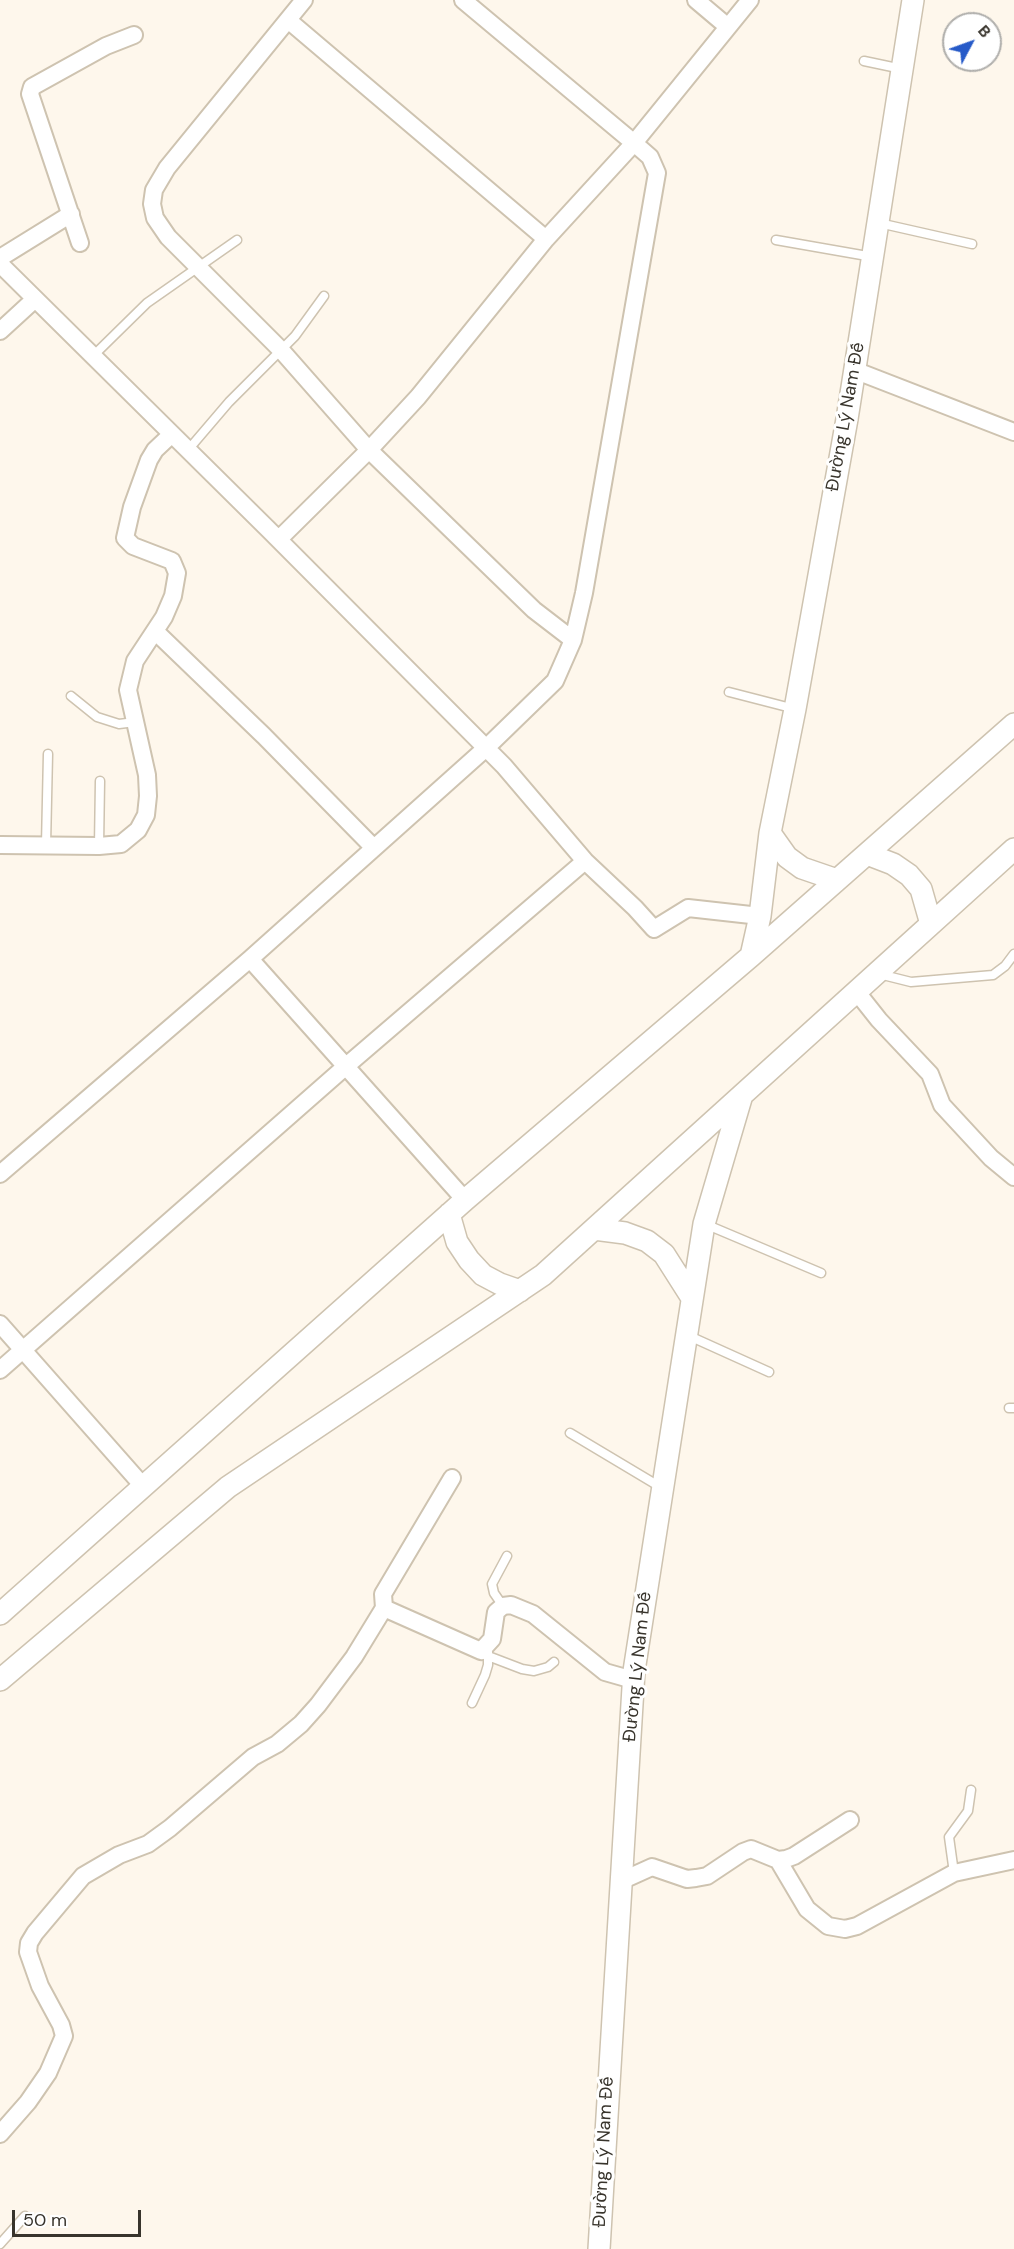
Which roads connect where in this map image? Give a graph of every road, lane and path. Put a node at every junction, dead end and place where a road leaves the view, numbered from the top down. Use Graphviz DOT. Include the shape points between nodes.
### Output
graph roads {
  1 [pos="304,0"];
  2 [pos="463,0"];
  3 [pos="696,0"];
  4 [pos="750,0"];
  5 [pos="913,0"];
  6 [pos="288,20"];
  7 [pos="728,27"];
  8 [pos="134,35"];
  9 [pos="864,61"];
  10 [pos="903,69"];
  11 [pos="634,143"];
  12 [pos="71,214"];
  13 [pos="878,223"];
  14 [pos="546,239"];
  15 [pos="237,240"];
  16 [pos="776,240"];
  17 [pos="80,243"];
  18 [pos="972,244"];
  19 [pos="873,257"];
  20 [pos="0,258"];
  21 [pos="0,264"];
  22 [pos="198,267"];
  23 [pos="324,296"];
  24 [pos="35,299"];
  25 [pos="0,331"];
  26 [pos="281,350"];
  27 [pos="93,356"];
  28 [pos="855,370"];
  29 [pos="1014,432"];
  30 [pos="172,434"];
  31 [pos="188,450"];
  32 [pos="369,450"];
  33 [pos="279,539"];
  34 [pos="156,632"];
  35 [pos="573,640"];
  36 [pos="729,692"];
  37 [pos="71,696"];
  38 [pos="795,709"];
  39 [pos="135,723"];
  40 [pos="1014,724"];
  41 [pos="486,748"];
  42 [pos="48,754"];
  43 [pos="100,781"];
  44 [pos="770,833"];
  45 [pos="0,845"];
  46 [pos="46,845"];
  47 [pos="99,846"];
  48 [pos="374,848"];
  49 [pos="1014,849"];
  50 [pos="867,854"];
  51 [pos="585,861"];
  52 [pos="837,880"];
  53 [pos="760,916"];
  54 [pos="931,924"];
  55 [pos="1014,954"];
  56 [pos="751,956"];
  57 [pos="250,959"];
  58 [pos="876,974"];
  59 [pos="856,992"];
  60 [pos="345,1067"];
  61 [pos="742,1095"];
  62 [pos="0,1174"];
  63 [pos="1014,1177"];
  64 [pos="465,1200"];
  65 [pos="449,1214"];
  66 [pos="704,1224"];
  67 [pos="594,1229"];
  68 [pos="821,1273"];
  69 [pos="520,1291"];
  70 [pos="692,1298"];
  71 [pos="0,1324"];
  72 [pos="686,1335"];
  73 [pos="23,1350"];
  74 [pos="0,1370"];
  75 [pos="769,1372"];
  76 [pos="570,1432"];
  77 [pos="452,1478"];
  78 [pos="143,1486"];
  79 [pos="662,1488"];
  80 [pos="507,1556"];
  81 [pos="503,1606"];
  82 [pos="384,1608"];
  83 [pos="0,1614"];
  84 [pos="488,1650"];
  85 [pos="554,1662"];
  86 [pos="0,1680"];
  87 [pos="633,1680"];
  88 [pos="472,1703"];
  89 [pos="971,1790"];
  90 [pos="850,1820"];
  91 [pos="778,1860"];
  92 [pos="1014,1860"];
  93 [pos="954,1873"];
  94 [pos="621,1881"];
  95 [pos="0,2134"];
  96 [pos="25,2216"];
  97 [pos="0,2244"];
  98 [pos="599,2249"];
  1 -- 6 [label="street"];
  2 -- 11 [label="street"];
  3 -- 7 [label="street"];
  4 -- 7 [label="street"];
  5 -- 10 [label="street, Đường Lý Nam Đế"];
  6 -- 14 [label="street"];
  6 -- 22 [label="street" via="167,168 154,190 155,218"];
  7 -- 11 [label="street"];
  8 -- 12 [label="street" via="32,87 30,98"];
  9 -- 10 [label="lane"];
  10 -- 13 [label="street, Đường Lý Nam Đế"];
  11 -- 14 [label="street"];
  11 -- 35 [label="street" via="650,157 657,173"];
  12 -- 17 [label="street"];
  12 -- 20 [label="street"];
  13 -- 18 [label="lane"];
  13 -- 19 [label="street, Đường Lý Nam Đế"];
  14 -- 32 [label="street" via="418,397"];
  15 -- 22 [label="lane"];
  16 -- 19 [label="lane"];
  19 -- 28 [label="street, Đường Lý Nam Đế"];
  21 -- 24 [label="street"];
  22 -- 26 [label="street"];
  22 -- 27 [label="lane" via="147,303"];
  23 -- 26 [label="lane"];
  24 -- 25 [label="street"];
  24 -- 27 [label="street"];
  26 -- 31 [label="lane"];
  26 -- 32 [label="street"];
  27 -- 30 [label="street"];
  28 -- 29 [label="street"];
  28 -- 38 [label="street, Đường Lý Nam Đế"];
  30 -- 31 [label="street"];
  30 -- 34 [label="street" via="148,460 125,538 133,546 166,557 176,566 172,596"];
  31 -- 33 [label="street"];
  32 -- 33 [label="street"];
  32 -- 35 [label="street" via="534,610"];
  33 -- 41 [label="street"];
  34 -- 39 [label="street" via="135,661 128,690"];
  34 -- 48 [label="street"];
  35 -- 41 [label="street" via="555,681"];
  36 -- 38 [label="lane"];
  37 -- 39 [label="lane" via="97,717 119,724"];
  38 -- 44 [label="street, Đường Lý Nam Đế"];
  39 -- 47 [label="street" via="147,775 146,815 138,830 121,844"];
  40 -- 50 [label="street"];
  41 -- 48 [label="street"];
  41 -- 51 [label="street"];
  42 -- 46 [label="lane"];
  43 -- 47 [label="lane"];
  44 -- 52 [label="street" via="787,857 802,868"];
  44 -- 53 [label="street, Đường Lý Nam Đế"];
  45 -- 46 [label="street"];
  46 -- 47 [label="street"];
  48 -- 57 [label="street"];
  49 -- 54 [label="street"];
  50 -- 52 [label="street"];
  50 -- 54 [label="street" via="909,875 921,889"];
  51 -- 53 [label="street" via="654,929 688,908"];
  51 -- 60 [label="street"];
  52 -- 56 [label="street"];
  53 -- 56 [label="street, Đường Lý Nam Đế"];
  54 -- 58 [label="street"];
  55 -- 58 [label="lane" via="993,975 910,982"];
  56 -- 64 [label="street"];
  57 -- 60 [label="street"];
  57 -- 62 [label="street"];
  58 -- 59 [label="street"];
  59 -- 61 [label="street"];
  59 -- 63 [label="street" via="930,1074 942,1105"];
  60 -- 64 [label="street"];
  60 -- 73 [label="street"];
  61 -- 66 [label="street, Đường Lý Nam Đế"];
  61 -- 67 [label="street"];
  64 -- 65 [label="street"];
  65 -- 69 [label="street" via="457,1242 468,1260 483,1275"];
  65 -- 78 [label="street"];
  66 -- 68 [label="lane"];
  66 -- 70 [label="street, Đường Lý Nam Đế"];
  67 -- 69 [label="street"];
  67 -- 70 [label="street" via="647,1241 664,1254"];
  69 -- 86 [label="street" via="228,1487"];
  70 -- 72 [label="street, Đường Lý Nam Đế"];
  71 -- 73 [label="street"];
  72 -- 75 [label="lane"];
  72 -- 79 [label="street, Đường Lý Nam Đế"];
  73 -- 74 [label="street"];
  73 -- 78 [label="street"];
  76 -- 79 [label="lane"];
  77 -- 82 [label="street" via="383,1594"];
  78 -- 83 [label="street"];
  79 -- 87 [label="street, Đường Lý Nam Đế"];
  80 -- 81 [label="lane" via="492,1584"];
  81 -- 84 [label="street" via="496,1612"];
  81 -- 87 [label="street" via="511,1605 533,1614 605,1672"];
  82 -- 84 [label="street" via="481,1651"];
  82 -- 95 [label="street" via="354,1657 301,1724 253,1757 148,1844 83,1876 35,1933 28,1952 64,2036 48,2073"];
  84 -- 85 [label="lane" via="522,1669 534,1671"];
  84 -- 88 [label="lane" via="485,1675"];
  87 -- 94 [label="street, Đường Lý Nam Đế"];
  89 -- 93 [label="lane" via="968,1811 950,1837"];
  90 -- 91 [label="street" via="794,1856"];
  91 -- 93 [label="street" via="807,1909 828,1926 845,1929"];
  91 -- 94 [label="street" via="751,1849 707,1876 687,1879 652,1868"];
  92 -- 93 [label="street"];
  94 -- 98 [label="street, Đường Lý Nam Đế"];
  96 -- 97 [label="lane"];
}
